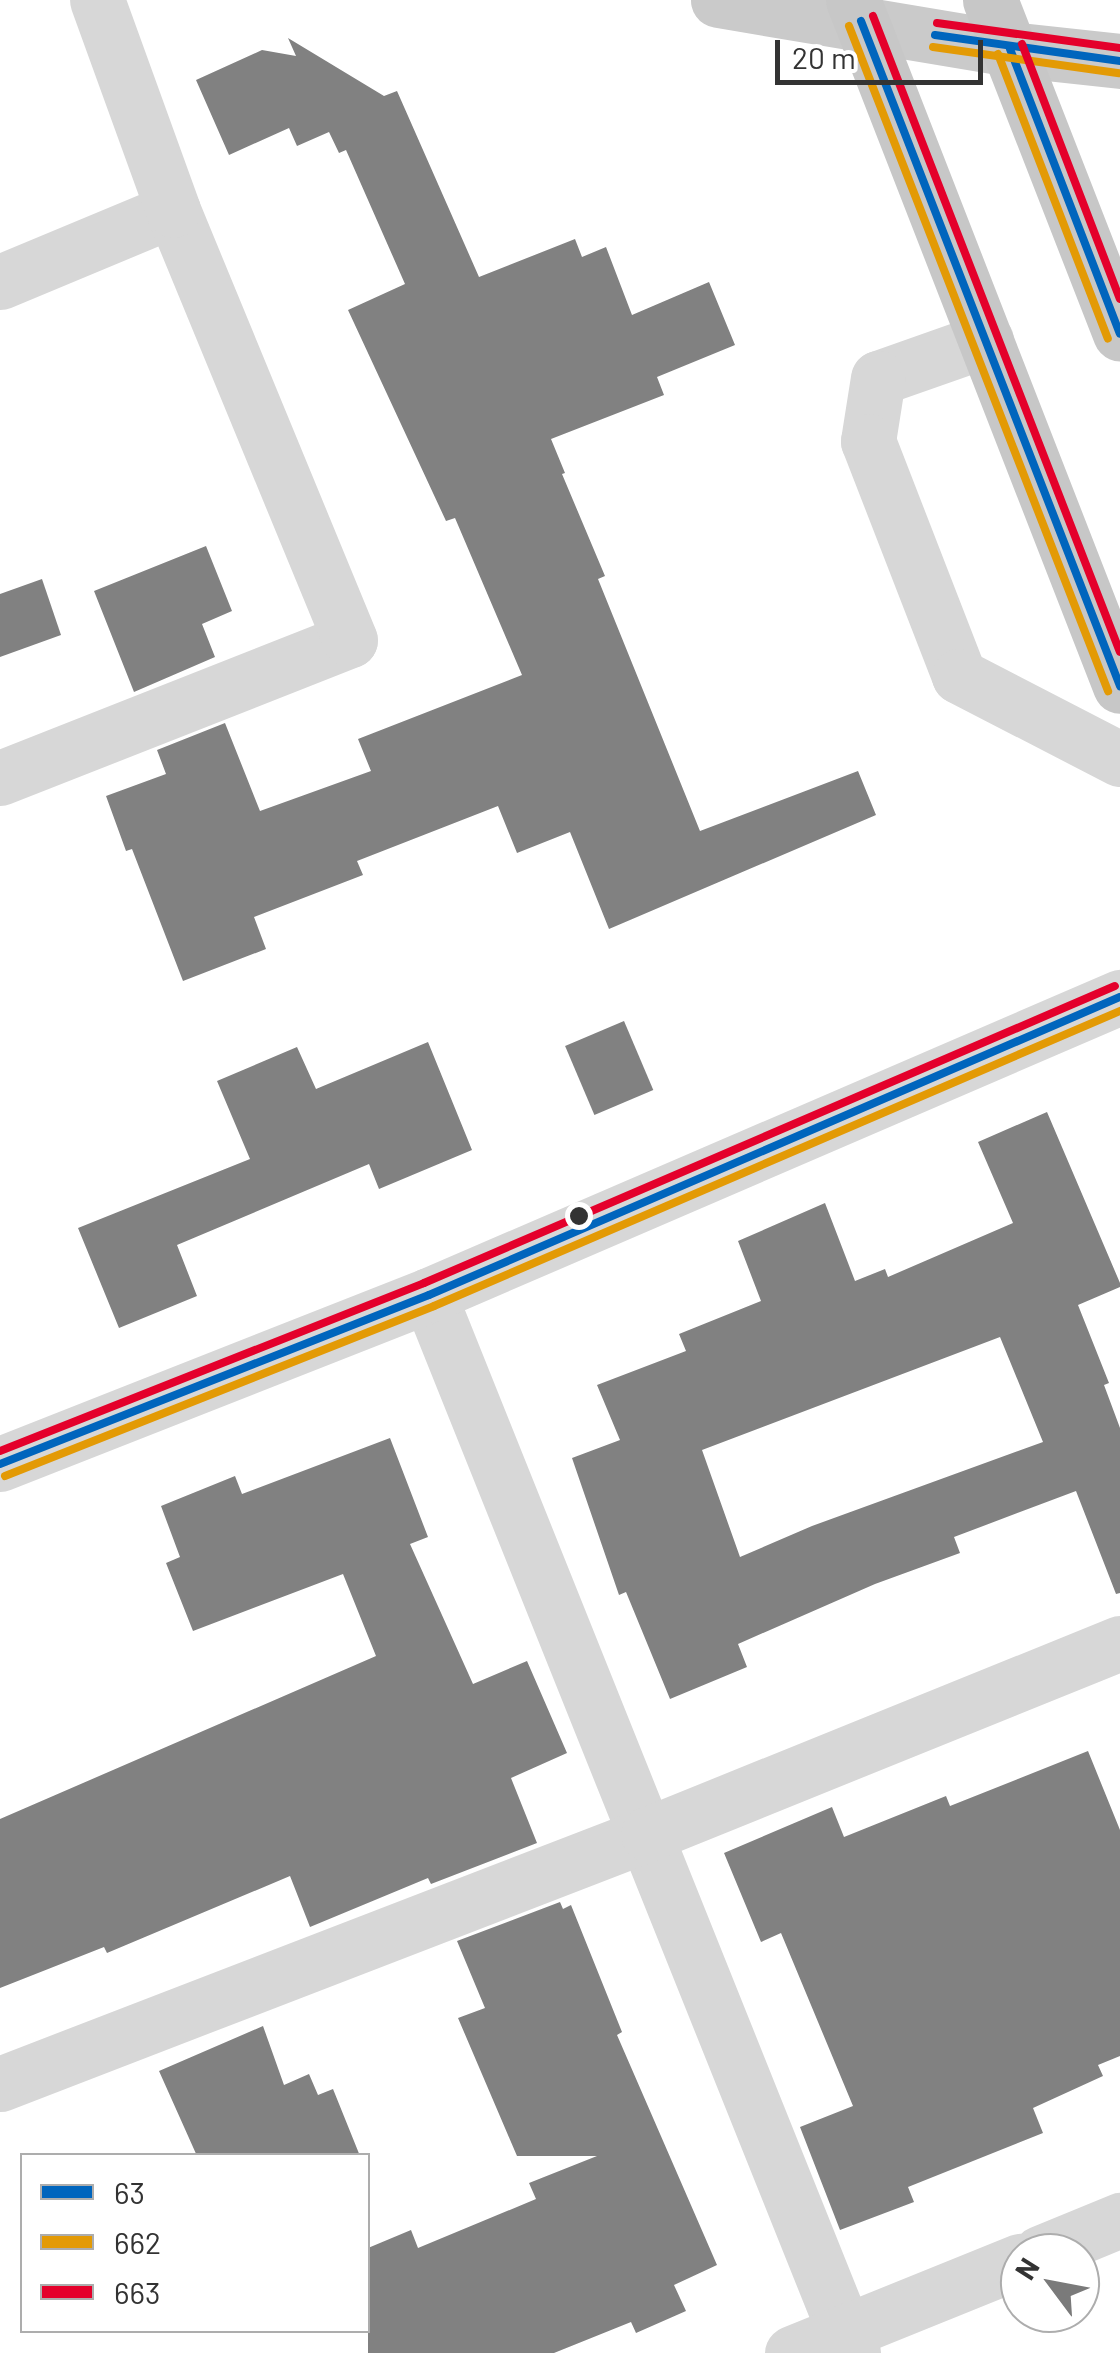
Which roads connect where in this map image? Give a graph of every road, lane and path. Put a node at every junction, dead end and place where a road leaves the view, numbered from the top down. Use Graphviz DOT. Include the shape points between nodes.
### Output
graph roads {
  1 [pos="97,0"];
  2 [pos="718,0"];
  3 [pos="857,10"];
  4 [pos="1000,25"];
  5 [pos="1120,61"];
  6 [pos="173,210"];
  7 [pos="0,282"];
  8 [pos="1120,334"];
  9 [pos="986,340"];
  10 [pos="1120,686"];
  11 [pos="1120,759"];
  12 [pos="0,778"];
  13 [pos="1120,997"];
  14 [pos="429,1295"];
  15 [pos="0,1464"];
  16 [pos="1120,1643"];
  17 [pos="648,1834"];
  18 [pos="0,2084"];
  19 [pos="1120,2220"];
  20 [pos="1088,2233"];
  21 [pos="1000,2271"];
  22 [pos="849,2343"];
  23 [pos="792,2353"];
  1 -- 6 [label="street"];
  2 -- 3 [label="main road"];
  3 -- 4 [label="main road"];
  3 -- 9 [label="highway"];
  4 -- 5 [label="main road"];
  4 -- 8 [label="highway"];
  6 -- 7 [label="street"];
  6 -- 12 [label="street" via="350,640"];
  9 -- 10 [label="highway"];
  9 -- 11 [label="street" via="878,378 868,441 959,676"];
  13 -- 14 [label="street"];
  14 -- 15 [label="street"];
  14 -- 17 [label="street"];
  16 -- 17 [label="street"];
  17 -- 18 [label="street"];
  17 -- 22 [label="street"];
  19 -- 20 [label="street"];
  21 -- 22 [label="street"];
  22 -- 23 [label="street"];
}
